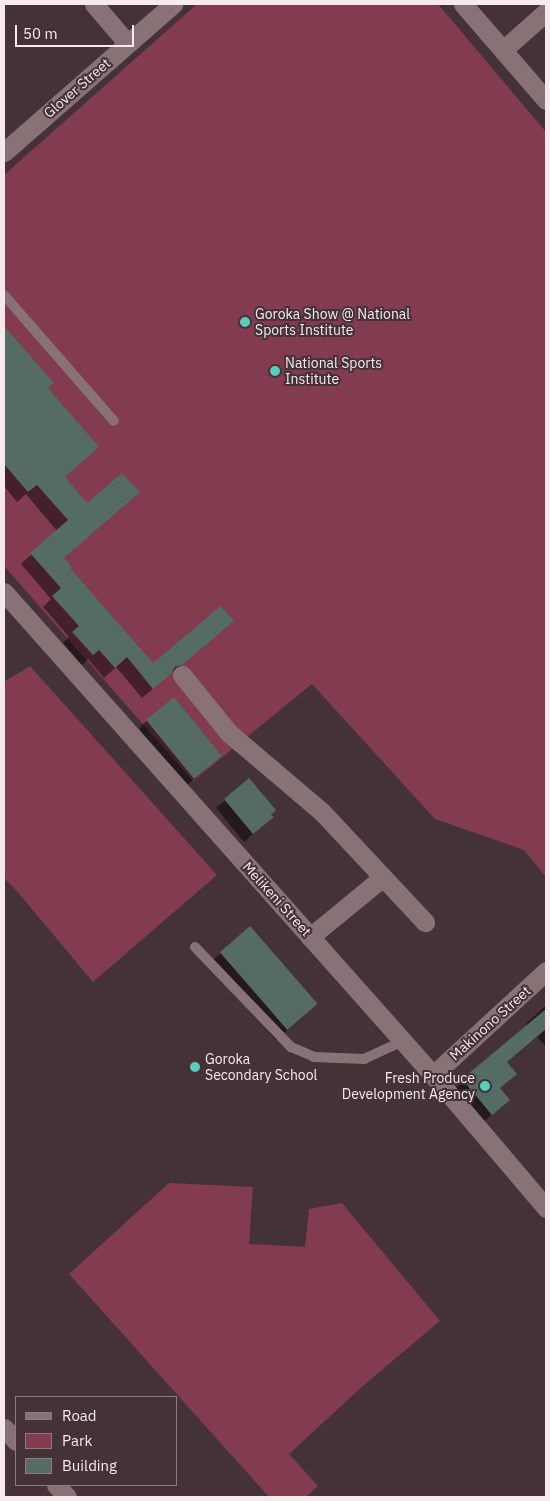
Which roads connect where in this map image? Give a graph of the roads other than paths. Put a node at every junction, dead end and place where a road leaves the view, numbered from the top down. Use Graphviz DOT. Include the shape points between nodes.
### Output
graph roads {
  1 [pos="94,4"];
  2 [pos="174,4"];
  3 [pos="474,8"];
  4 [pos="546,12"];
  5 [pos="128,44"];
  6 [pos="503,50"];
  7 [pos="546,100"];
  8 [pos="4,152"];
  9 [pos="4,295"];
  10 [pos="114,421"];
  11 [pos="4,592"];
  12 [pos="182,675"];
  13 [pos="382,877"];
  14 [pos="425,922"];
  15 [pos="310,937"];
  16 [pos="195,947"];
  17 [pos="546,971"];
  18 [pos="403,1041"];
  19 [pos="433,1075"];
  20 [pos="546,1208"];
  21 [pos="4,1428"];
  22 [pos="15,1440"];
  23 [pos="57,1486"];
  24 [pos="67,1497"];
  1 -- 5 [label="street"];
  2 -- 5 [label="street, Glover Street"];
  3 -- 6 [label="street"];
  4 -- 6 [label="street"];
  5 -- 8 [label="street, Glover Street"];
  6 -- 7 [label="street"];
  9 -- 10 [label="lane"];
  11 -- 15 [label="street, Melikeni Street"];
  12 -- 13 [label="street" via="229,733 322,812"];
  13 -- 14 [label="street"];
  13 -- 15 [label="street"];
  15 -- 18 [label="street, Melikeni Street"];
  16 -- 18 [label="lane" via="291,1047 314,1057 364,1059"];
  17 -- 19 [label="street, Makinono Street"];
  18 -- 19 [label="street, Melikeni Street"];
  19 -- 20 [label="street, Melikeni Street"];
  21 -- 22 [label="street"];
  23 -- 24 [label="street"];
}
